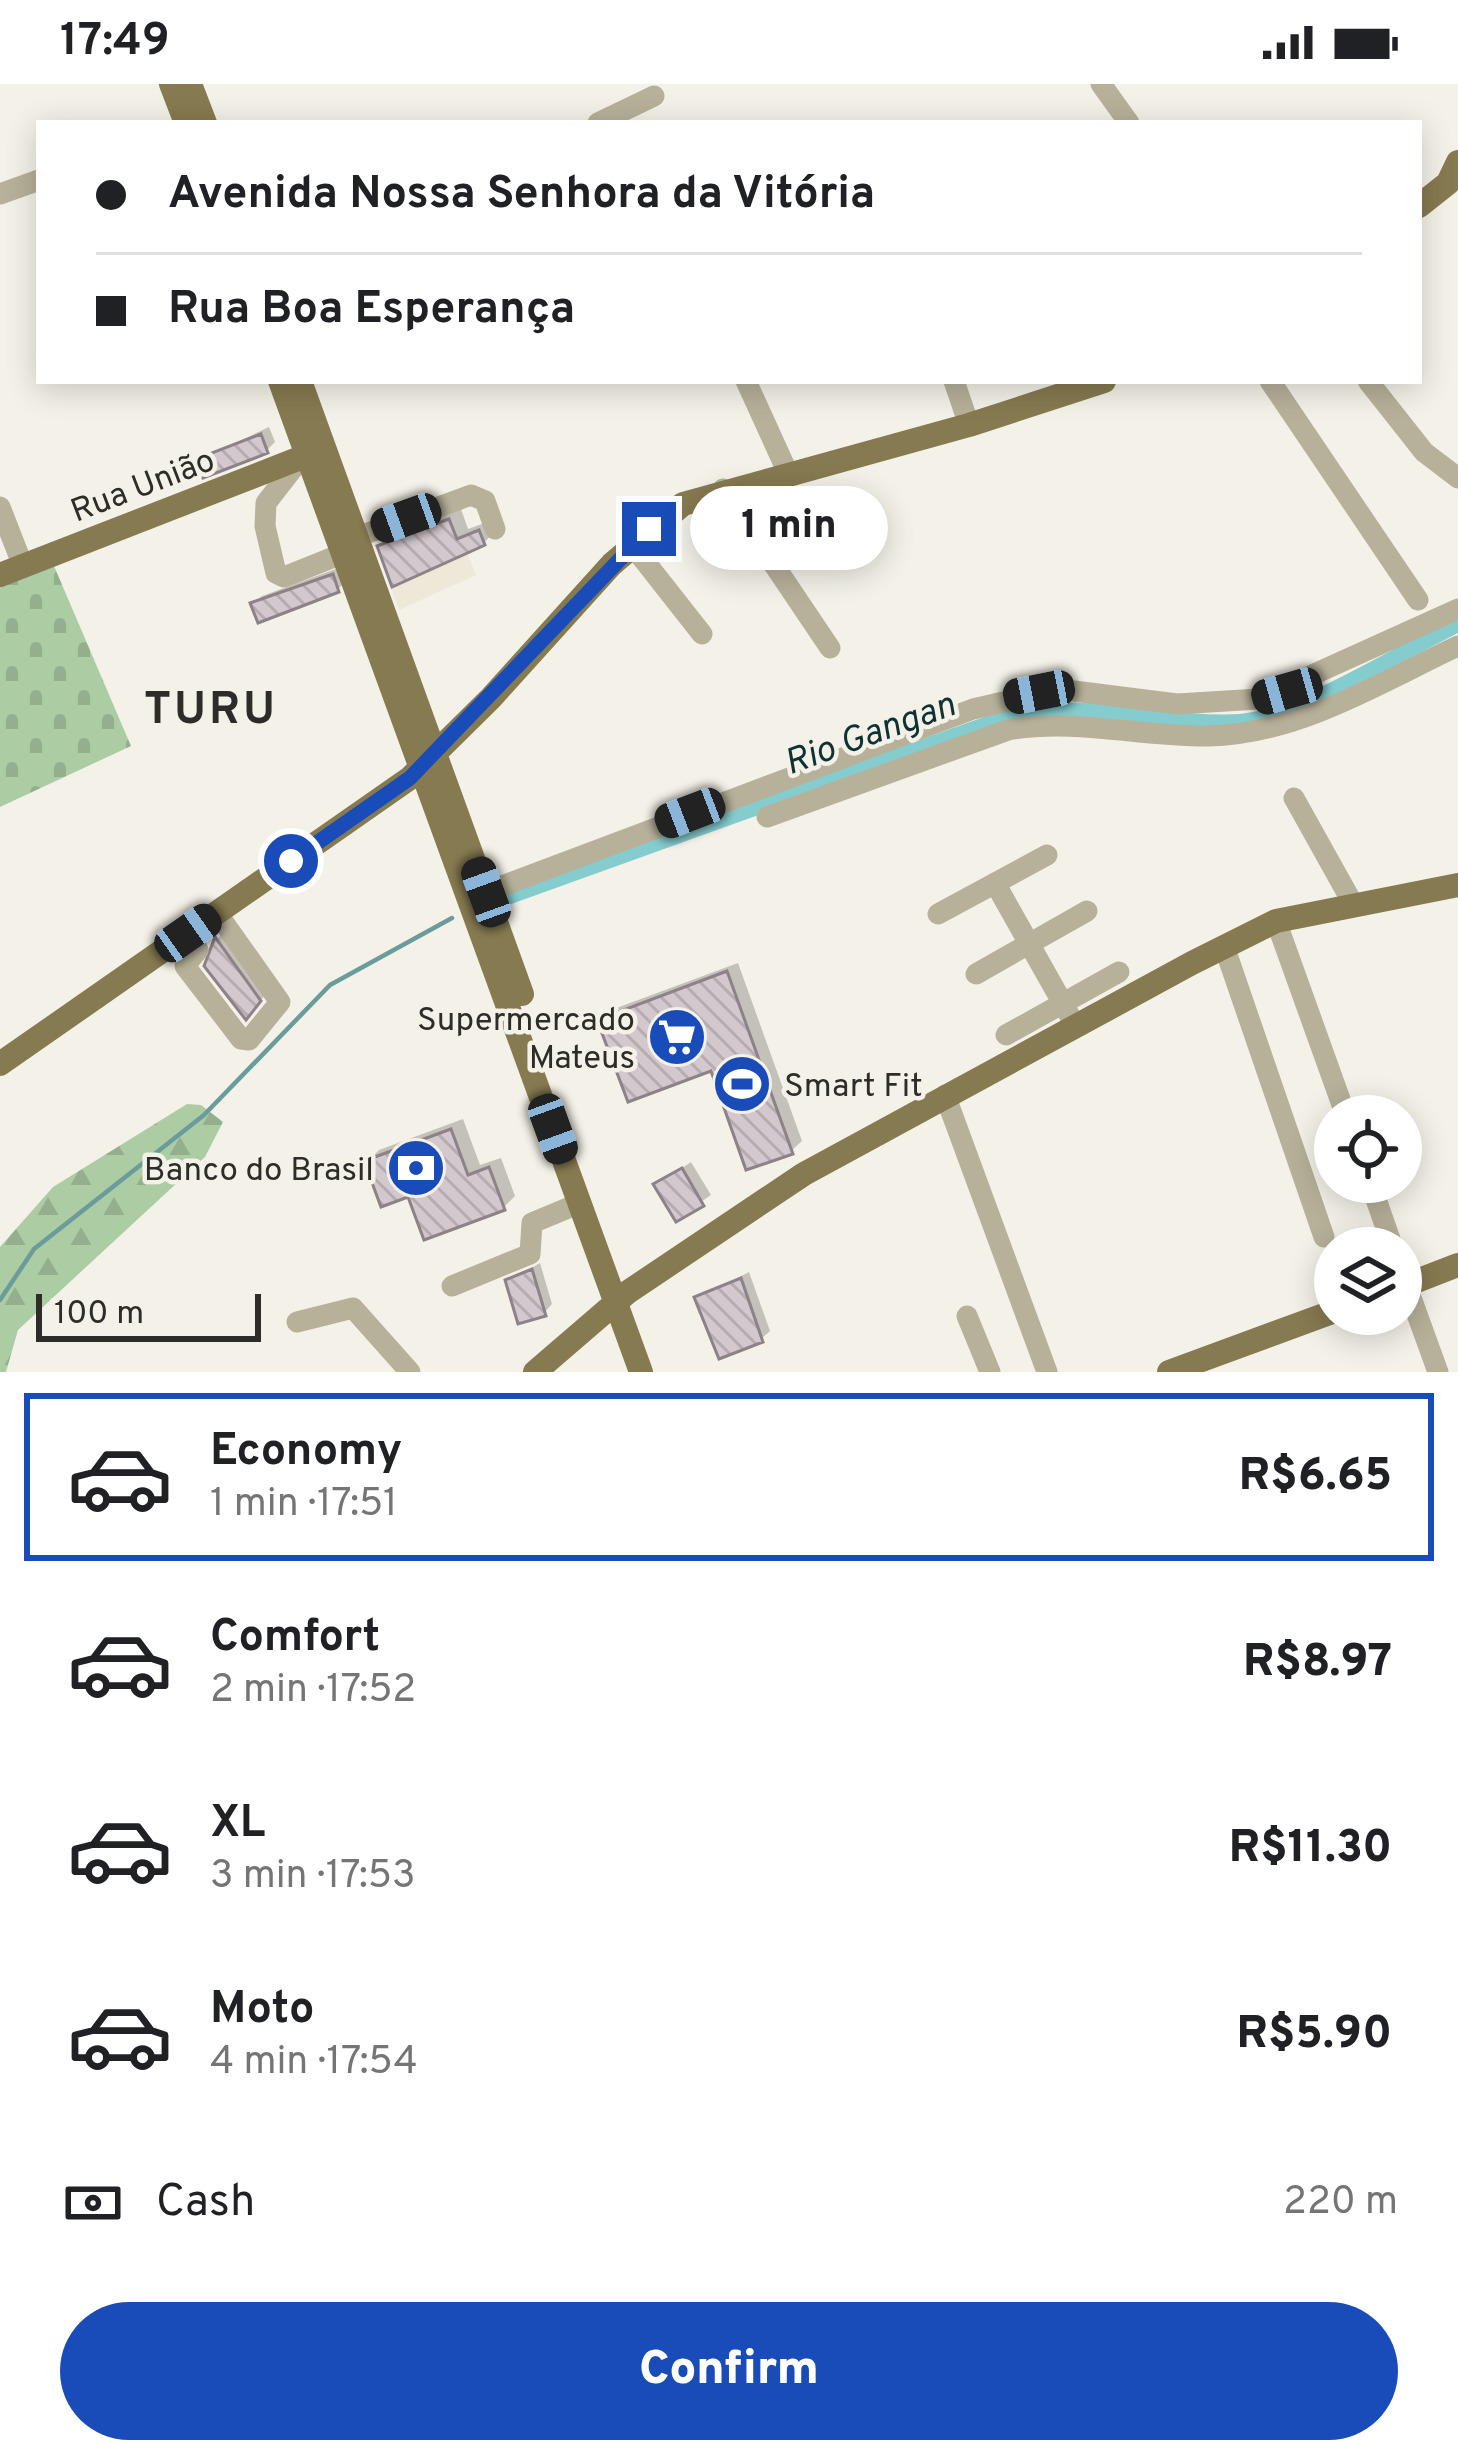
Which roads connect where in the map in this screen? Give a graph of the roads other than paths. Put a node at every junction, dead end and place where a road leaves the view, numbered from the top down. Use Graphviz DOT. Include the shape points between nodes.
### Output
graph roads {
  1 [pos="171,84"];
  2 [pos="190,84"];
  3 [pos="1101,84"];
  4 [pos="654,96"];
  5 [pos="185,120"];
  6 [pos="204,120"];
  7 [pos="604,120"];
  8 [pos="1127,120"];
  9 [pos="1456,172"];
  10 [pos="36,180"];
  11 [pos="0,194"];
  12 [pos="1422,203"];
  13 [pos="281,384"];
  14 [pos="301,384"];
  15 [pos="747,384"];
  16 [pos="954,384"];
  17 [pos="1095,384"];
  18 [pos="1272,384"];
  19 [pos="1370,384"];
  20 [pos="969,425"];
  21 [pos="305,456"];
  22 [pos="787,471"];
  23 [pos="1458,478"];
  24 [pos="723,489"];
  25 [pos="0,507"];
  26 [pos="495,529"];
  27 [pos="351,545"];
  28 [pos="632,545"];
  29 [pos="12,570"];
  30 [pos="1418,600"];
  31 [pos="1458,609"];
  32 [pos="702,634"];
  33 [pos="1458,646"];
  34 [pos="830,648"];
  35 [pos="429,759"];
  36 [pos="1294,798"];
  37 [pos="767,817"];
  38 [pos="1047,855"];
  39 [pos="995,883"];
  40 [pos="1458,885"];
  41 [pos="486,892"];
  42 [pos="1352,902"];
  43 [pos="1087,911"];
  44 [pos="217,913"];
  45 [pos="938,914"];
  46 [pos="1276,921"];
  47 [pos="188,933"];
  48 [pos="1029,944"];
  49 [pos="1224,946"];
  50 [pos="1119,972"];
  51 [pos="976,974"];
  52 [pos="1069,1014"];
  53 [pos="1006,1035"];
  54 [pos="0,1064"];
  55 [pos="945,1095"];
  56 [pos="1338,1095"];
  57 [pos="580,1203"];
  58 [pos="1321,1227"];
  59 [pos="1458,1265"];
  60 [pos="1422,1275"];
  61 [pos="452,1286"];
  62 [pos="622,1297"];
  63 [pos="968,1316"];
  64 [pos="1314,1319"];
  65 [pos="297,1322"];
  66 [pos="1422,1330"];
  67 [pos="410,1372"];
  68 [pos="535,1372"];
  69 [pos="641,1372"];
  70 [pos="657,1372"];
  71 [pos="990,1372"];
  72 [pos="1047,1372"];
  73 [pos="1169,1372"];
  74 [pos="1438,1372"];
  1 -- 5 [label="main road"];
  2 -- 6 [label="main road"];
  3 -- 8 [label="street"];
  4 -- 7 [label="street"];
  9 -- 12 [label="main road"];
  10 -- 11 [label="street"];
  13 -- 21 [label="main road"];
  14 -- 27 [label="main road"];
  15 -- 22 [label="street"];
  16 -- 20 [label="street"];
  17 -- 20 [label="main road"];
  18 -- 30 [label="street"];
  19 -- 23 [label="street" via="1424,452"];
  20 -- 22 [label="main road"];
  21 -- 27 [label="main road"];
  21 -- 27 [label="street" via="266,503 276,573 284,577"];
  21 -- 29 [label="main road, Rua União"];
  22 -- 24 [label="main road"];
  24 -- 28 [label="main road" via="683,504"];
  24 -- 34 [label="street"];
  25 -- 29 [label="street"];
  26 -- 27 [label="street" via="485,501 471,495"];
  27 -- 35 [label="main road"];
  28 -- 32 [label="street"];
  28 -- 35 [label="main road"];
  31 -- 41 [label="street" via="1259,699 1177,704 1058,689 991,703"];
  33 -- 37 [label="street" via="1278,728 1161,736 1047,723"];
  35 -- 41 [label="main road"];
  35 -- 44 [label="main road"];
  35 -- 57 [label="main road"];
  36 -- 42 [label="street"];
  38 -- 39 [label="street"];
  39 -- 45 [label="street"];
  39 -- 48 [label="street"];
  40 -- 42 [label="main road"];
  41 -- 62 [label="main road"];
  42 -- 46 [label="main road"];
  43 -- 48 [label="street"];
  44 -- 47 [label="main road"];
  44 -- 47 [label="street" via="280,1003 249,1040 241,1040 185,966 198,950"];
  46 -- 49 [label="main road"];
  46 -- 56 [label="street"];
  47 -- 54 [label="main road"];
  48 -- 51 [label="street"];
  48 -- 52 [label="street"];
  49 -- 52 [label="main road"];
  49 -- 58 [label="street"];
  50 -- 52 [label="street"];
  52 -- 53 [label="street"];
  52 -- 55 [label="main road"];
  55 -- 62 [label="main road" via="804,1174"];
  55 -- 72 [label="street"];
  57 -- 61 [label="street" via="532,1223 530,1254"];
  57 -- 62 [label="main road"];
  59 -- 60 [label="main road"];
  62 -- 68 [label="main road"];
  62 -- 69 [label="main road"];
  62 -- 70 [label="main road"];
  63 -- 71 [label="street"];
  64 -- 73 [label="main road"];
  65 -- 67 [label="street" via="353,1308"];
  66 -- 74 [label="street"];
}
